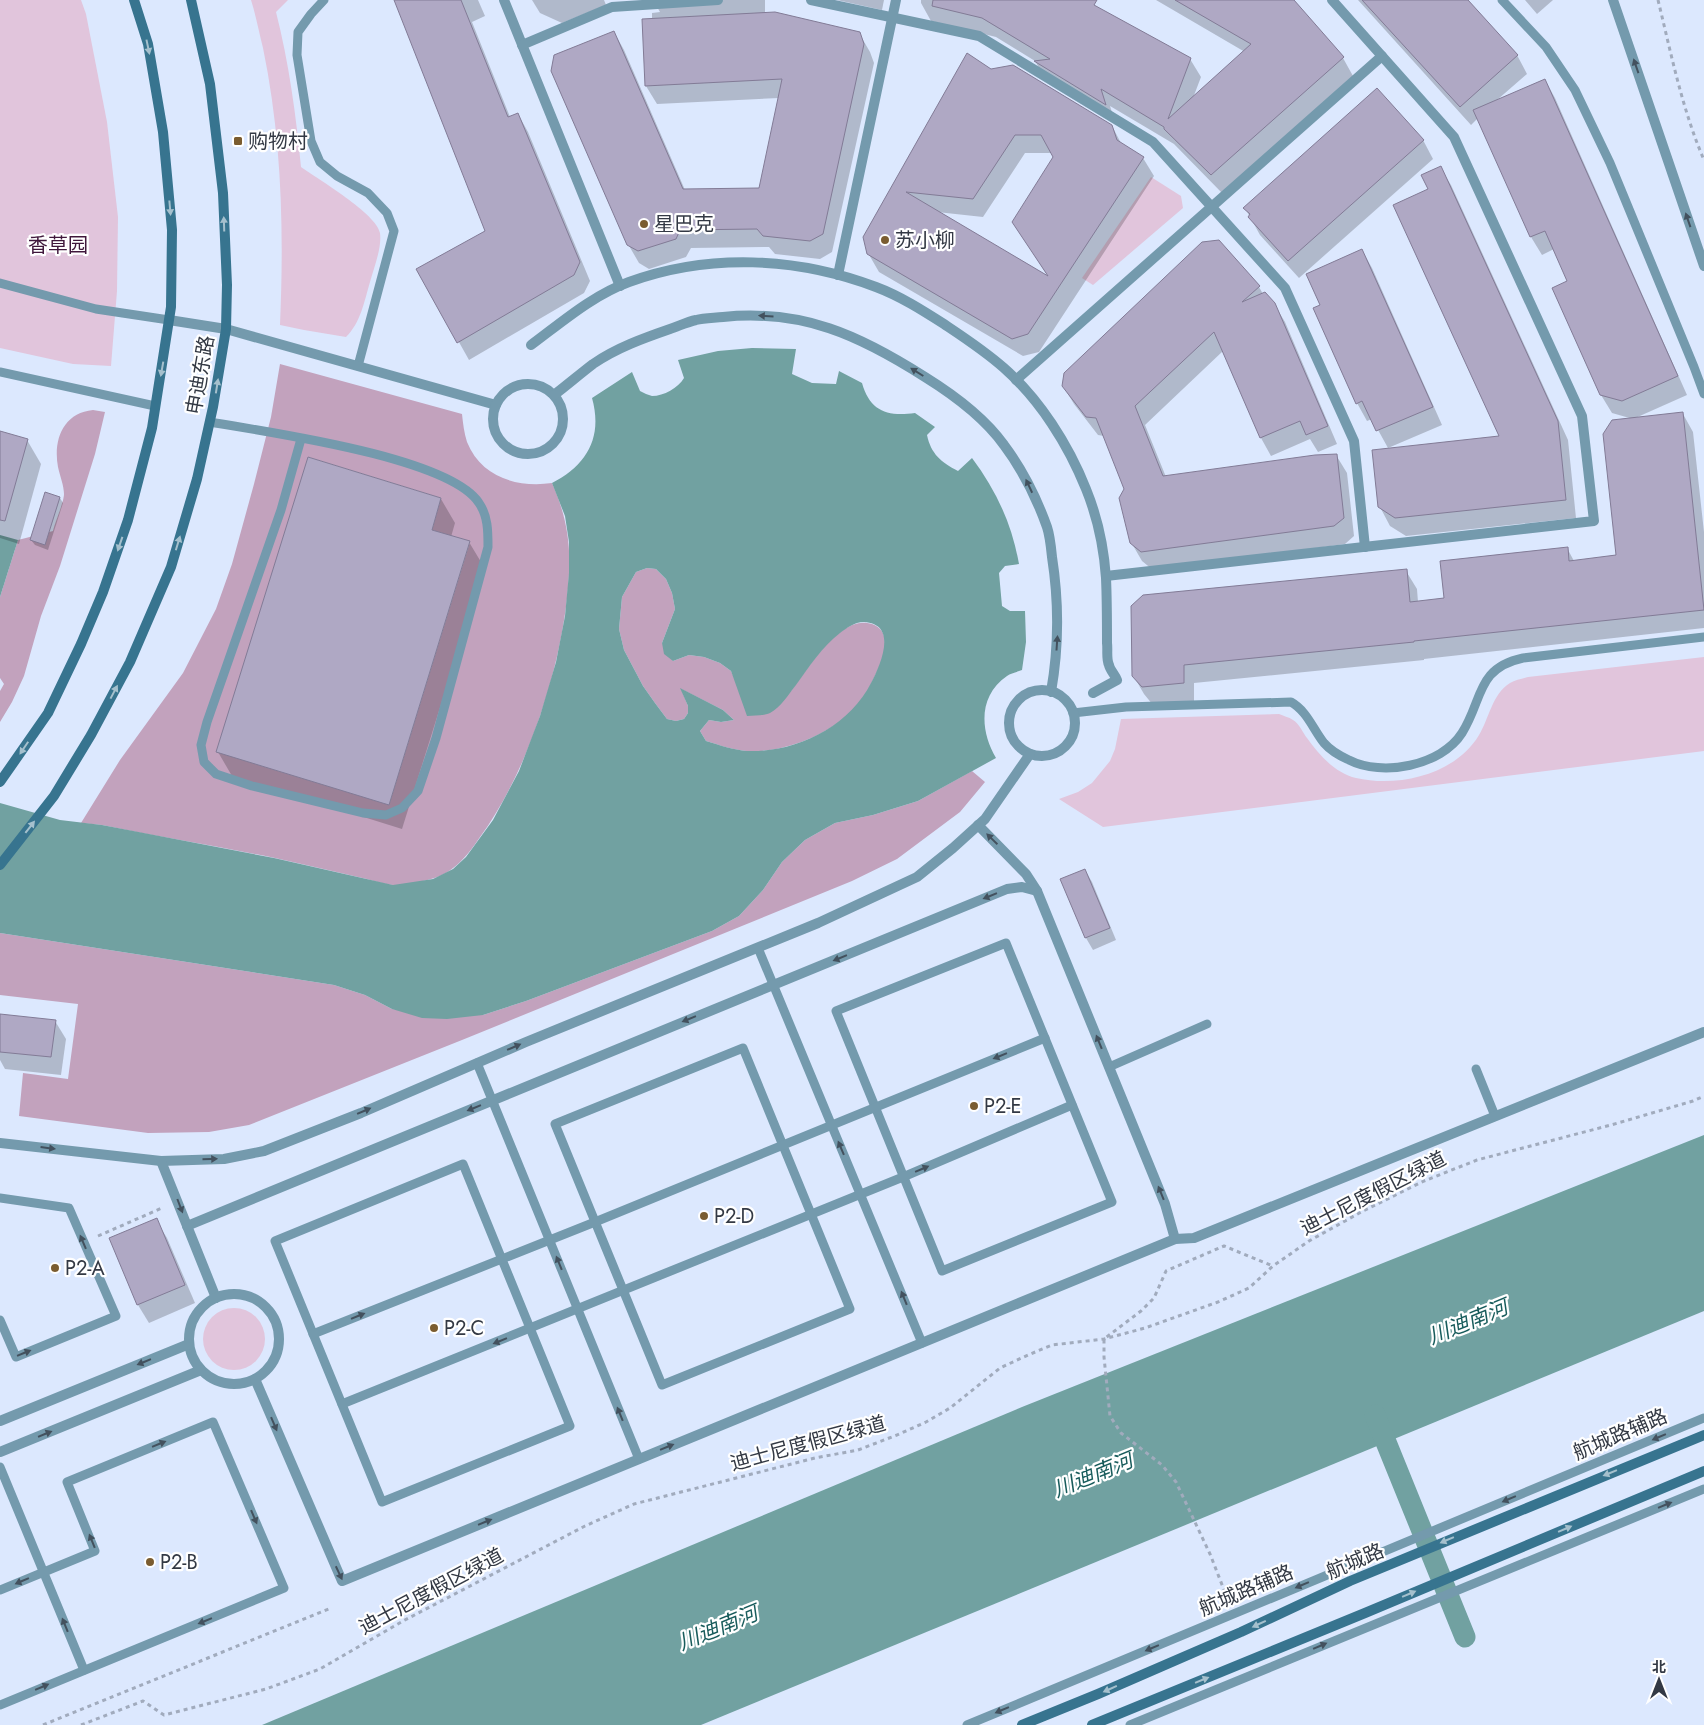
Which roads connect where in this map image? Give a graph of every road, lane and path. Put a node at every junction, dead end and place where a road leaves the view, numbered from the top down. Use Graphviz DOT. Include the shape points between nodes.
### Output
graph roads {
  1 [pos="134,0"];
  2 [pos="191,0"];
  3 [pos="324,0"];
  4 [pos="504,0"];
  5 [pos="718,0"];
  6 [pos="810,0"];
  7 [pos="896,0"];
  8 [pos="1332,0"];
  9 [pos="1502,0"];
  10 [pos="1613,0"];
  11 [pos="1658,0"];
  12 [pos="892,17"];
  13 [pos="522,45"];
  14 [pos="1382,56"];
  15 [pos="1704,160"];
  16 [pos="1211,206"];
  17 [pos="1704,266"];
  18 [pos="838,275"];
  19 [pos="0,283"];
  20 [pos="620,286"];
  21 [pos="169,320"];
  22 [pos="226,330"];
  23 [pos="531,345"];
  24 [pos="358,366"];
  25 [pos="0,372"];
  26 [pos="1016,380"];
  27 [pos="1704,394"];
  28 [pos="554,396"];
  29 [pos="496,405"];
  30 [pos="156,406"];
  31 [pos="210,422"];
  32 [pos="302,439"];
  33 [pos="1365,547"];
  34 [pos="1106,576"];
  35 [pos="1704,637"];
  36 [pos="1051,692"];
  37 [pos="1093,693"];
  38 [pos="1073,713"];
  39 [pos="1030,754"];
  40 [pos="0,782"];
  41 [pos="978,825"];
  42 [pos="0,865"];
  43 [pos="1037,891"];
  44 [pos="758,948"];
  45 [pos="774,985"];
  46 [pos="1207,1024"];
  47 [pos="1704,1032"];
  48 [pos="1045,1038"];
  49 [pos="477,1063"];
  50 [pos="1109,1067"];
  51 [pos="1476,1069"];
  52 [pos="1704,1096"];
  53 [pos="492,1100"];
  54 [pos="1072,1105"];
  55 [pos="875,1107"];
  56 [pos="1495,1116"];
  57 [pos="832,1125"];
  58 [pos="0,1143"];
  59 [pos="783,1145"];
  60 [pos="161,1161"];
  61 [pos="903,1176"];
  62 [pos="860,1194"];
  63 [pos="0,1198"];
  64 [pos="162,1208"];
  65 [pos="811,1214"];
  66 [pos="595,1222"];
  67 [pos="187,1226"];
  68 [pos="98,1236"];
  69 [pos="1176,1239"];
  70 [pos="549,1240"];
  71 [pos="502,1260"];
  72 [pos="1273,1266"];
  73 [pos="623,1291"];
  74 [pos="216,1298"];
  75 [pos="578,1310"];
  76 [pos="0,1320"];
  77 [pos="530,1329"];
  78 [pos="313,1334"];
  79 [pos="1104,1339"];
  80 [pos="922,1343"];
  81 [pos="189,1344"];
  82 [pos="201,1370"];
  83 [pos="255,1379"];
  84 [pos="342,1404"];
  85 [pos="1704,1418"];
  86 [pos="0,1421"];
  87 [pos="1704,1435"];
  88 [pos="0,1452"];
  89 [pos="638,1459"];
  90 [pos="0,1468"];
  91 [pos="1704,1471"];
  92 [pos="1704,1489"];
  93 [pos="44,1572"];
  94 [pos="0,1590"];
  95 [pos="332,1608"];
  96 [pos="1233,1614"];
  97 [pos="84,1670"];
  98 [pos="0,1705"];
  99 [pos="43,1725"];
  100 [pos="81,1725"];
  101 [pos="967,1725"];
  102 [pos="1022,1725"];
  103 [pos="1092,1725"];
  104 [pos="1130,1725"];
  1 -- 21 [label="street, 申迪东路, one-way" via="148,44 163,132 172,230"];
  22 -- 2 [label="street, 申迪东路, one-way" via="223,193 218,139 210,84"];
  3 -- 24 [label="lane" via="298,32 297,55 311,141 320,162 337,176 368,193 387,213 394,231"];
  4 -- 13 [label="street"];
  5 -- 13 [label="street" via="612,7"];
  6 -- 12 [label="street"];
  7 -- 12 [label="street"];
  8 -- 14 [label="street"];
  9 -- 27 [label="lane" via="1546,47 1575,90 1610,162"];
  17 -- 10 [label="street, one-way"];
  11 -- 15 [label="path" via="1675,69"];
  12 -- 16 [label="street" via="979,36 1154,142"];
  12 -- 18 [label="street"];
  13 -- 20 [label="street"];
  14 -- 16 [label="street"];
  14 -- 33 [label="street" via="1454,137 1582,416 1594,521"];
  16 -- 26 [label="street"];
  16 -- 33 [label="street" via="1285,288 1354,441"];
  18 -- 20 [label="street" via="777,263 728,262 698,264"];
  18 -- 26 [label="street" via="877,287 914,305 972,342"];
  19 -- 21 [label="lane" via="96,309"];
  20 -- 23 [label="street" via="585,306"];
  21 -- 22 [label="street"];
  21 -- 30 [label="street, 申迪东路, one-way"];
  22 -- 24 [label="street"];
  31 -- 22 [label="street, 申迪东路, one-way"];
  24 -- 29 [label="street"];
  25 -- 30 [label="lane"];
  26 -- 34 [label="street" via="1038,405 1069,452 1089,499"];
  28 -- 29 [label="street" via="545,388 522,385 511,388"];
  28 -- 29 [label="street" via="563,417 562,428 549,448 538,453 516,452 498,438 493,416"];
  36 -- 28 [label="street, one-way" via="1058,632 1057,590 1048,528 1027,481 1004,444 983,421 946,390 896,358 850,335 818,324 788,317 741,315 696,320 642,338 594,364"];
  30 -- 40 [label="street, 申迪东路, one-way" via="125,529 82,644 48,713"];
  31 -- 32 [label="lane"];
  42 -- 31 [label="street, 申迪东路, one-way" via="54,796 130,662 171,567"];
  32 -- 32 [label="lane" via="427,469 460,484 479,502 488,522 488,547 436,738 418,791 402,808 386,815 363,813 252,786 216,774 204,762 201,745 207,722 272,537"];
  33 -- 34 [label="street"];
  34 -- 37 [label="street" via="1108,664 1118,680"];
  35 -- 38 [label="lane" via="1523,658 1504,663 1489,676 1462,734 1450,746 1429,759 1387,769 1363,766 1340,756 1324,743 1303,711 1291,702 1126,706"];
  36 -- 38 [label="street" via="1068,703"];
  36 -- 39 [label="street" via="1029,693 1020,699 1011,713 1013,740"];
  38 -- 39 [label="street" via="1074,734 1061,751 1051,755"];
  39 -- 41 [label="street"];
  43 -- 41 [label="street, one-way" via="1026,874"];
  41 -- 44 [label="street" via="917,877"];
  43 -- 45 [label="street, one-way" via="1022,887 1007,889"];
  50 -- 43 [label="street, one-way"];
  44 -- 45 [label="lane"];
  49 -- 44 [label="street, one-way"];
  45 -- 53 [label="street, one-way"];
  45 -- 57 [label="lane"];
  46 -- 50 [label="lane"];
  47 -- 56 [label="street"];
  48 -- 54 [label="lane"];
  48 -- 55 [label="lane, one-way"];
  48 -- 55 [label="lane" via="1006,943 836,1011"];
  49 -- 53 [label="lane"];
  60 -- 49 [label="street, one-way" via="224,1159 264,1151"];
  69 -- 50 [label="street, one-way"];
  51 -- 56 [label="lane"];
  52 -- 72 [label="path, 迪士尼度假区绿道" via="1468,1164 1424,1181 1309,1241"];
  53 -- 67 [label="street, one-way"];
  53 -- 70 [label="lane"];
  61 -- 54 [label="lane, one-way"];
  54 -- 61 [label="lane" via="1112,1202 942,1271"];
  55 -- 57 [label="lane"];
  55 -- 61 [label="lane"];
  56 -- 69 [label="street" via="1194,1238"];
  57 -- 59 [label="lane"];
  62 -- 57 [label="lane, one-way"];
  58 -- 60 [label="street, one-way"];
  59 -- 65 [label="lane"];
  59 -- 66 [label="lane"];
  59 -- 66 [label="lane" via="743,1048 555,1124"];
  60 -- 67 [label="street, one-way"];
  61 -- 62 [label="lane"];
  62 -- 65 [label="lane"];
  80 -- 62 [label="lane, one-way"];
  76 -- 63 [label="lane, one-way" via="16,1357 116,1316 69,1208"];
  64 -- 68 [label="path"];
  65 -- 73 [label="lane"];
  65 -- 73 [label="lane" via="850,1309 662,1385"];
  66 -- 70 [label="lane"];
  66 -- 73 [label="lane"];
  67 -- 74 [label="street"];
  69 -- 80 [label="street"];
  70 -- 71 [label="lane"];
  75 -- 70 [label="lane, one-way"];
  71 -- 77 [label="lane"];
  78 -- 71 [label="lane, one-way"];
  71 -- 78 [label="lane" via="463,1164 275,1241"];
  72 -- 79 [label="path, 迪士尼度假区绿道" via="1250,1288 1226,1299"];
  72 -- 79 [label="path" via="1224,1246 1166,1271 1154,1298"];
  73 -- 75 [label="lane"];
  74 -- 81 [label="street" via="195,1316"];
  74 -- 83 [label="street" via="231,1294 260,1302 278,1327 276,1357"];
  75 -- 77 [label="lane"];
  89 -- 75 [label="lane, one-way"];
  77 -- 84 [label="lane, one-way"];
  77 -- 84 [label="lane" via="570,1426 382,1502"];
  78 -- 84 [label="lane"];
  79 -- 96 [label="path" via="1110,1416 1121,1433 1162,1465 1176,1482"];
  79 -- 100 [label="path, 迪士尼度假区绿道" via="1052,1345 1028,1354 1000,1368 950,1408 926,1422 858,1450 634,1504 402,1621 320,1669 266,1690 164,1715 143,1700"];
  89 -- 80 [label="street, one-way"];
  81 -- 82 [label="street"];
  81 -- 86 [label="street, one-way"];
  82 -- 83 [label="street" via="226,1383"];
  88 -- 82 [label="street, one-way"];
  83 -- 89 [label="street, one-way" via="342,1581"];
  85 -- 96 [label="lane, 航城路辅路, one-way"];
  87 -- 102 [label="street, 航城路, one-way" via="1350,1581"];
  90 -- 93 [label="lane"];
  103 -- 91 [label="street, one-way"];
  104 -- 92 [label="lane, one-way"];
  93 -- 94 [label="lane, one-way"];
  97 -- 93 [label="lane, one-way"];
  93 -- 97 [label="lane, one-way" via="95,1550 68,1482 213,1422 284,1588"];
  95 -- 99 [label="path"];
  96 -- 101 [label="lane, 航城路辅路, one-way"];
  98 -- 97 [label="lane, one-way"];
}
